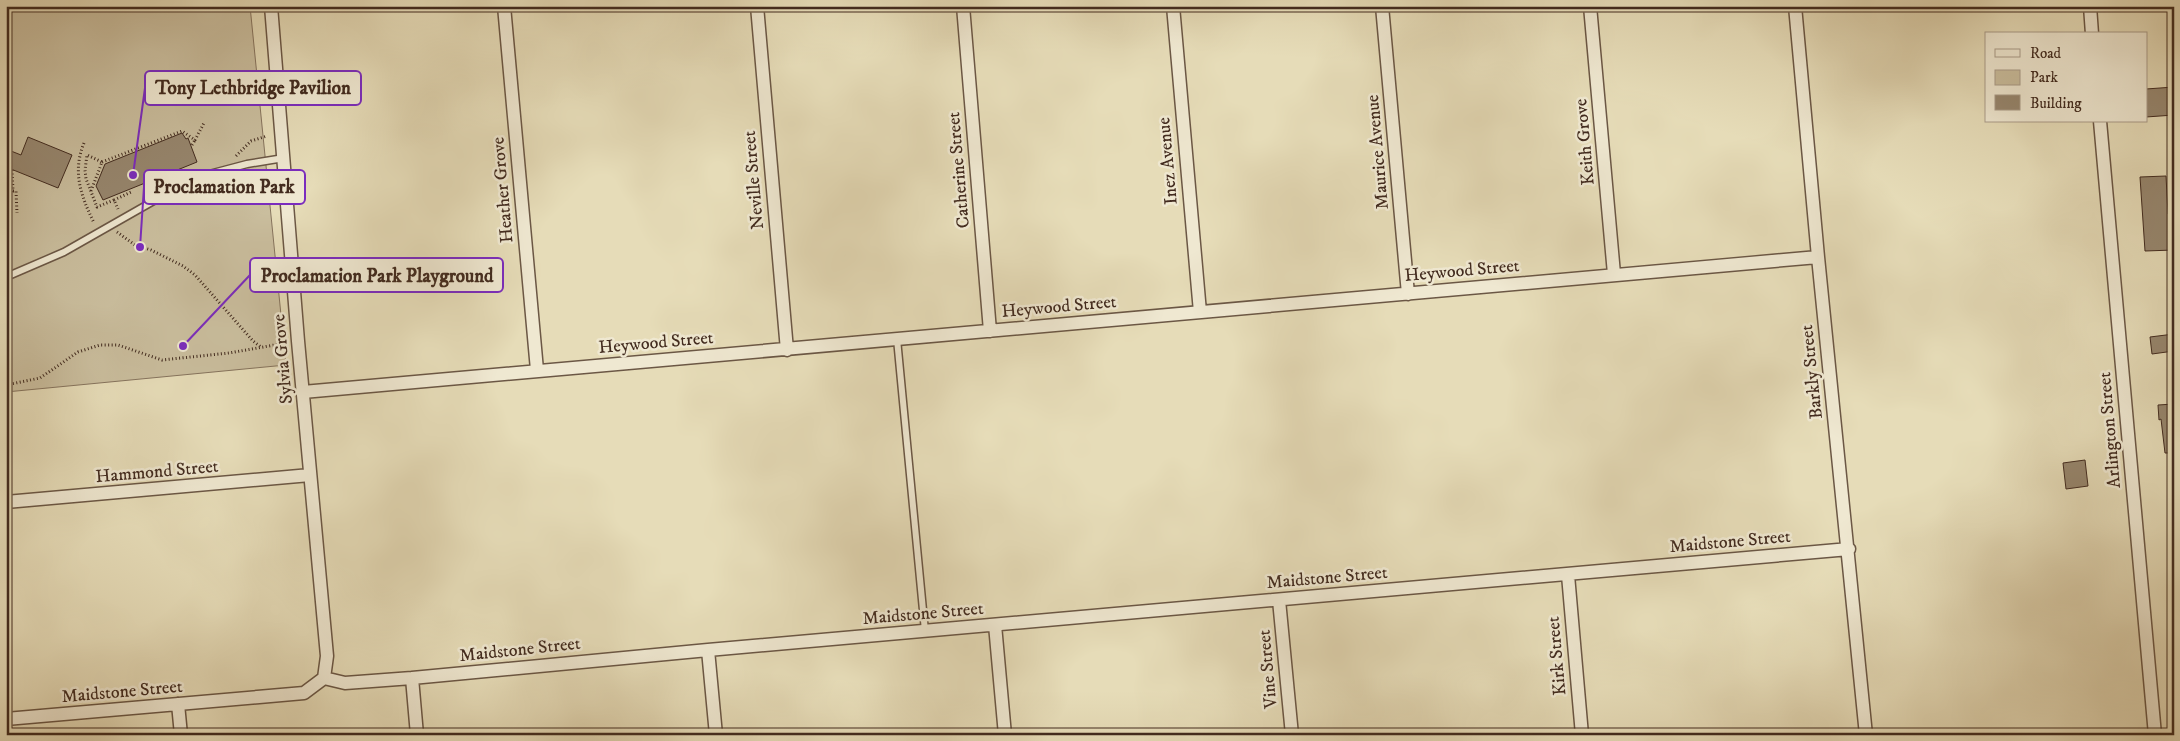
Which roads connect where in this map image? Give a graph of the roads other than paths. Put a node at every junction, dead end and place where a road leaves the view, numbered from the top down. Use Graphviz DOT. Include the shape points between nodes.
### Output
graph roads {
  1 [pos="271,6"];
  2 [pos="504,6"];
  3 [pos="757,6"];
  4 [pos="963,6"];
  5 [pos="1173,6"];
  6 [pos="1382,6"];
  7 [pos="1590,6"];
  8 [pos="1795,6"];
  9 [pos="2090,6"];
  10 [pos="2092,32"];
  11 [pos="2100,122"];
  12 [pos="284,158"];
  13 [pos="1818,258"];
  14 [pos="1614,274"];
  15 [pos="6,277"];
  16 [pos="1408,294"];
  17 [pos="1200,312"];
  18 [pos="990,331"];
  19 [pos="897,339"];
  20 [pos="787,350"];
  21 [pos="537,370"];
  22 [pos="303,392"];
  23 [pos="310,475"];
  24 [pos="6,502"];
  25 [pos="1849,549"];
  26 [pos="1568,575"];
  27 [pos="1280,600"];
  28 [pos="995,625"];
  29 [pos="925,631"];
  30 [pos="708,650"];
  31 [pos="324,678"];
  32 [pos="412,678"];
  33 [pos="178,704"];
  34 [pos="6,719"];
  35 [pos="181,735"];
  36 [pos="417,735"];
  37 [pos="716,735"];
  38 [pos="1005,735"];
  39 [pos="1292,735"];
  40 [pos="1582,735"];
  41 [pos="1866,735"];
  42 [pos="2155,735"];
  1 -- 12 [label="street, Sylvia Grove"];
  2 -- 21 [label="street, Heather Grove"];
  3 -- 20 [label="street, Neville Street"];
  4 -- 18 [label="street, Catherine Street"];
  5 -- 17 [label="street, Inez Avenue"];
  6 -- 16 [label="street, Maurice Avenue"];
  7 -- 14 [label="street, Keith Grove"];
  8 -- 13 [label="street, Barkly Street"];
  9 -- 10 [label="street"];
  11 -- 42 [label="street, Arlington Street"];
  12 -- 15 [label="lane" via="194,178 49,259"];
  12 -- 22 [label="street, Sylvia Grove"];
  13 -- 14 [label="street, Heywood Street"];
  13 -- 25 [label="street, Barkly Street"];
  14 -- 16 [label="street, Heywood Street"];
  16 -- 17 [label="street, Heywood Street"];
  17 -- 18 [label="street, Heywood Street"];
  18 -- 19 [label="street, Heywood Street"];
  19 -- 20 [label="street, Heywood Street"];
  19 -- 29 [label="lane"];
  20 -- 21 [label="street, Heywood Street"];
  21 -- 22 [label="street, Heywood Street"];
  22 -- 23 [label="street, Sylvia Grove"];
  23 -- 24 [label="street, Hammond Street"];
  23 -- 31 [label="street, Sylvia Grove" via="327,656"];
  25 -- 26 [label="street, Maidstone Street"];
  25 -- 41 [label="street, Barkly Street"];
  26 -- 27 [label="street, Maidstone Street"];
  26 -- 40 [label="street, Kirk Street"];
  27 -- 28 [label="street, Maidstone Street"];
  27 -- 39 [label="street, Vine Street"];
  28 -- 29 [label="street, Maidstone Street"];
  28 -- 38 [label="street"];
  29 -- 30 [label="street, Maidstone Street"];
  30 -- 32 [label="street, Maidstone Street"];
  30 -- 37 [label="street"];
  31 -- 32 [label="street, Maidstone Street" via="345,683"];
  31 -- 33 [label="street, Maidstone Street" via="304,693"];
  32 -- 36 [label="street"];
  33 -- 34 [label="street, Maidstone Street"];
  33 -- 35 [label="street"];
}
